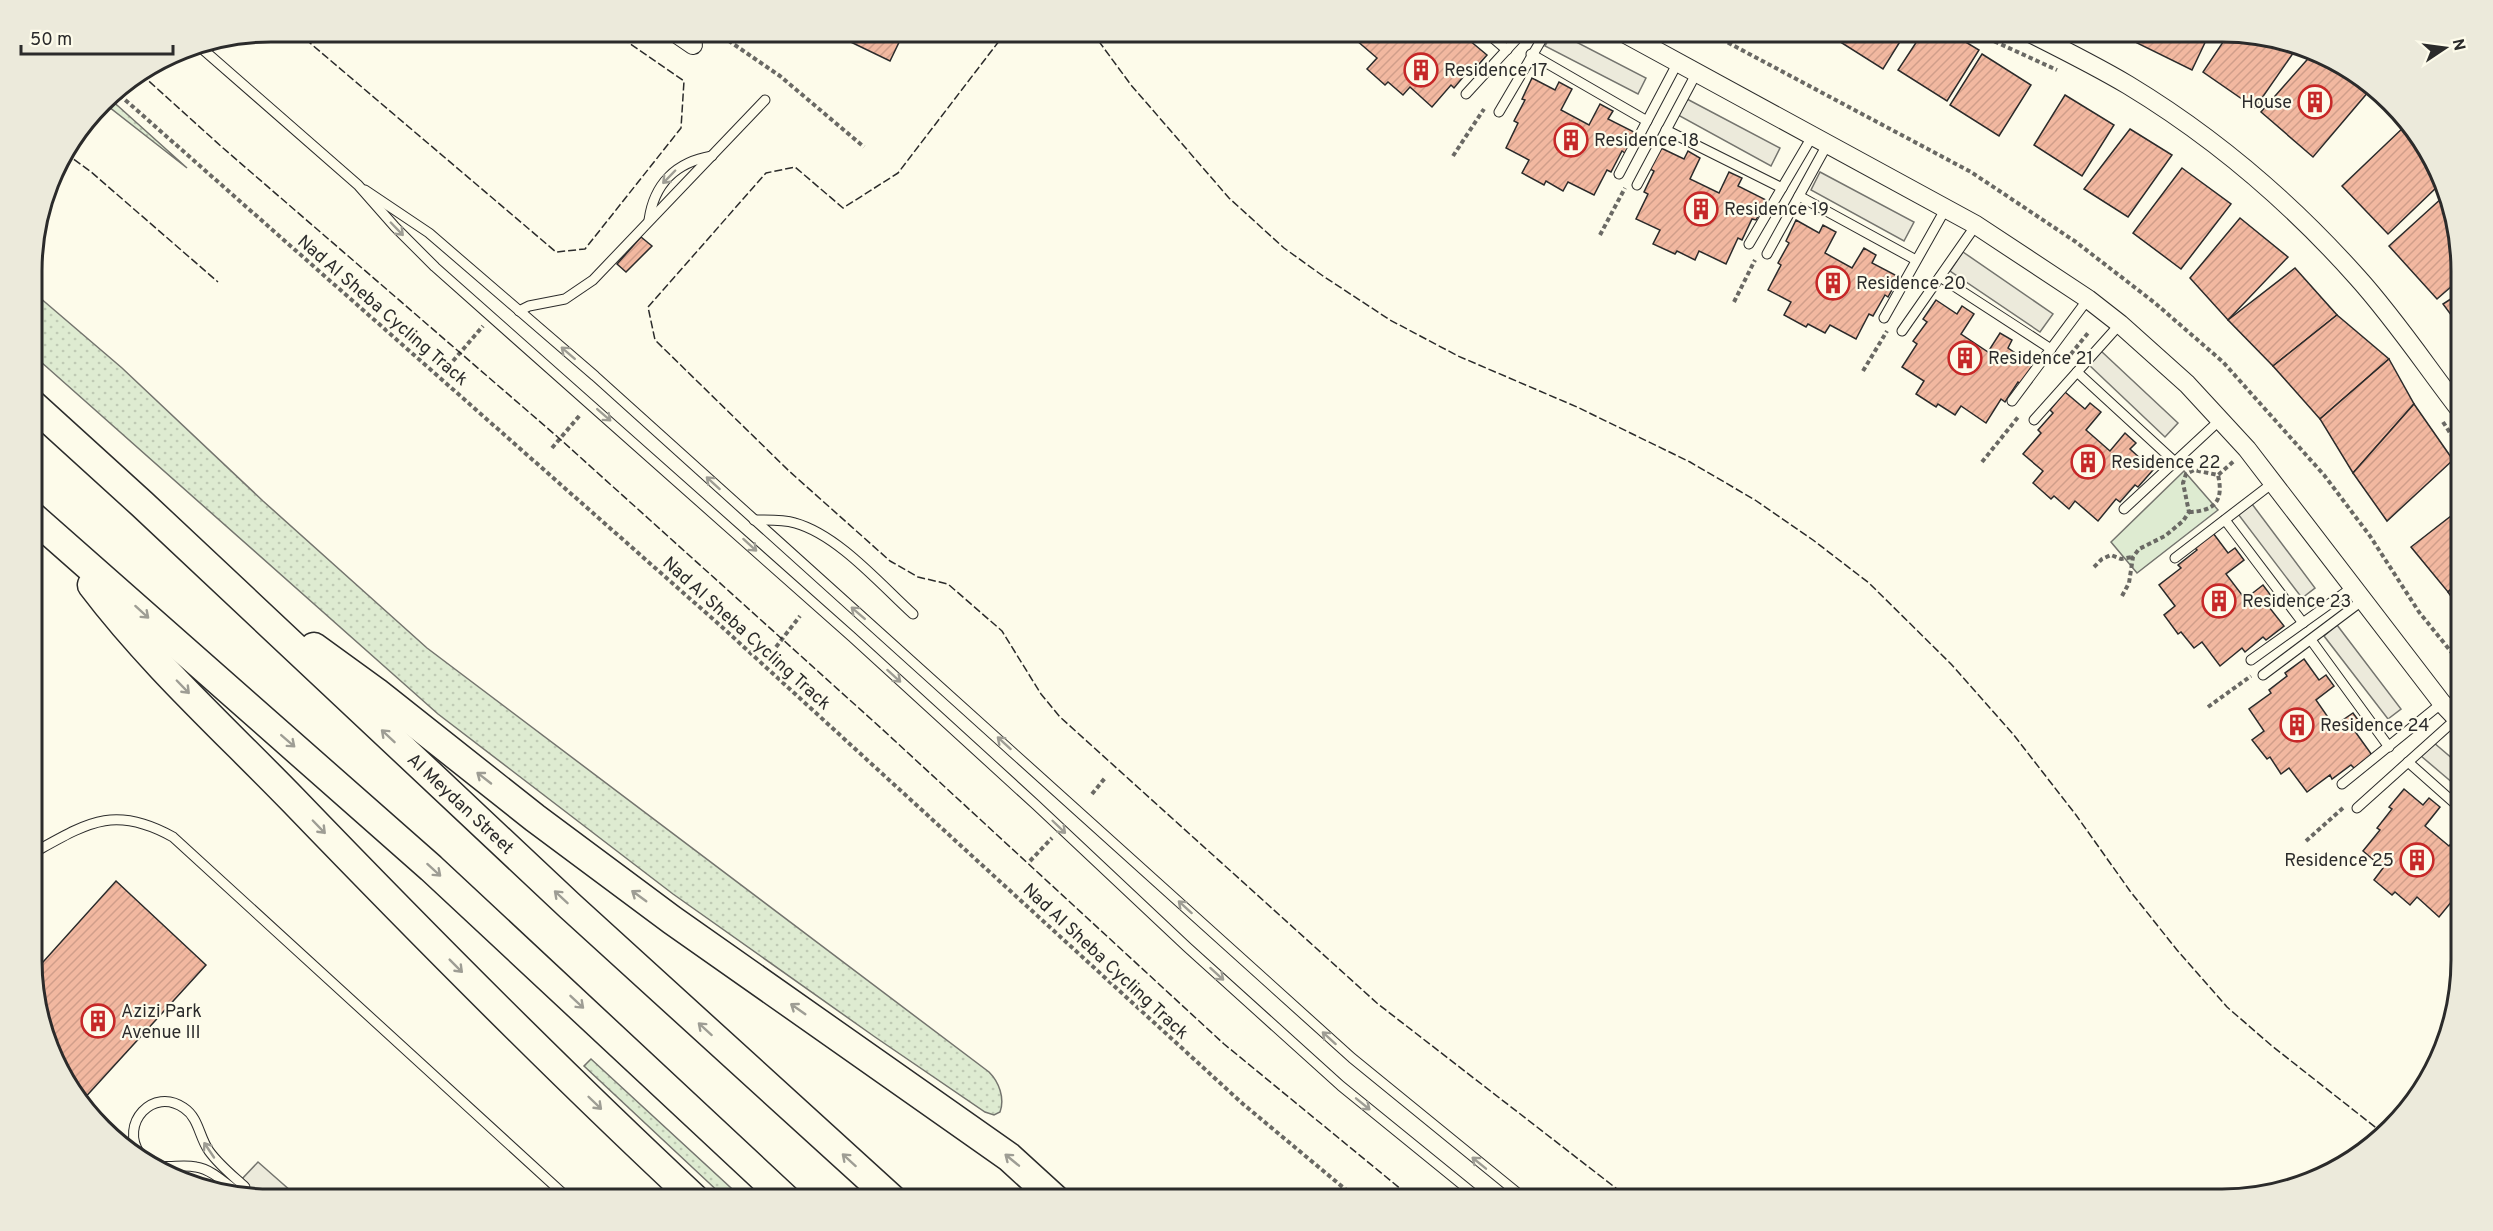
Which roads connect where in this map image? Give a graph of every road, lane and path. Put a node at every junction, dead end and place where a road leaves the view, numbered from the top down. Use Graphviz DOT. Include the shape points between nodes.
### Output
graph roads {
  1 [pos="731,42"];
  2 [pos="1498,42"];
  3 [pos="1514,42"];
  4 [pos="1539,42"];
  5 [pos="1641,42"];
  6 [pos="1996,42"];
  7 [pos="2047,42"];
  8 [pos="1507,50"];
  9 [pos="206,52"];
  10 [pos="1531,54"];
  11 [pos="1678,62"];
  12 [pos="1696,72"];
  13 [pos="2060,72"];
  14 [pos="1466,94"];
  15 [pos="122,97"];
  16 [pos="765,100"];
  17 [pos="1499,112"];
  18 [pos="1647,121"];
  19 [pos="1666,130"];
  20 [pos="1820,139"];
  21 [pos="864,147"];
  22 [pos="712,156"];
  23 [pos="1618,174"];
  24 [pos="358,185"];
  25 [pos="1637,185"];
  26 [pos="1782,188"];
  27 [pos="1799,196"];
  28 [pos="1946,208"];
  29 [pos="649,220"];
  30 [pos="1976,225"];
  31 [pos="1749,244"];
  32 [pos="1767,254"];
  33 [pos="1916,260"];
  34 [pos="1940,277"];
  35 [pos="2088,299"];
  36 [pos="519,311"];
  37 [pos="491,317"];
  38 [pos="1884,318"];
  39 [pos="2120,324"];
  40 [pos="1902,331"];
  41 [pos="2051,349"];
  42 [pos="453,362"];
  43 [pos="2077,372"];
  44 [pos="2451,398"];
  45 [pos="2012,401"];
  46 [pos="590,403"];
  47 [pos="42,413"];
  48 [pos="2221,419"];
  49 [pos="2034,420"];
  50 [pos="2442,420"];
  51 [pos="2451,434"];
  52 [pos="552,448"];
  53 [pos="2247,449"];
  54 [pos="2175,462"];
  55 [pos="2218,475"];
  56 [pos="2274,482"];
  57 [pos="2124,509"];
  58 [pos="2189,512"];
  59 [pos="754,520"];
  60 [pos="2225,520"];
  61 [pos="42,525"];
  62 [pos="66,545"];
  63 [pos="2133,557"];
  64 [pos="2175,558"];
  65 [pos="2094,567"];
  66 [pos="2358,594"];
  67 [pos="2121,596"];
  68 [pos="244,602"];
  69 [pos="913,614"];
  70 [pos="800,616"];
  71 [pos="2303,623"];
  72 [pos="2311,640"];
  73 [pos="776,647"];
  74 [pos="2251,660"];
  75 [pos="2264,675"];
  76 [pos="2442,703"];
  77 [pos="2451,713"];
  78 [pos="2451,727"];
  79 [pos="2388,747"];
  80 [pos="2408,762"];
  81 [pos="1105,778"];
  82 [pos="2342,784"];
  83 [pos="1092,794"];
  84 [pos="2451,799"];
  85 [pos="2357,808"];
  86 [pos="1061,829"];
  87 [pos="42,848"];
  88 [pos="1030,861"];
  89 [pos="135,1144"];
  90 [pos="175,1168"];
  91 [pos="231,1186"];
  92 [pos="245,1188"];
  93 [pos="558,1189"];
  94 [pos="685,1189"];
  95 [pos="776,1189"];
  96 [pos="881,1189"];
  97 [pos="1044,1189"];
  98 [pos="1345,1189"];
  99 [pos="1468,1189"];
  100 [pos="1513,1189"];
  1 -- 21 [label="path" via="780,76"];
  2 -- 8 [label="lane"];
  3 -- 8 [label="lane"];
  4 -- 10 [label="lane"];
  5 -- 11 [label="street"];
  6 -- 13 [label="path"];
  7 -- 44 [label="street" via="2129,86 2212,142 2251,174 2358,278"];
  8 -- 14 [label="lane"];
  9 -- 24 [label="lane"];
  10 -- 17 [label="lane"];
  10 -- 18 [label="lane"];
  11 -- 12 [label="street"];
  11 -- 18 [label="lane"];
  12 -- 19 [label="lane"];
  12 -- 20 [label="street"];
  15 -- 98 [label="path, Nad Al Sheba Cycling Track" via="722,627 1243,1104"];
  16 -- 22 [label="lane"];
  18 -- 23 [label="lane"];
  19 -- 25 [label="lane"];
  19 -- 26 [label="lane"];
  20 -- 26 [label="lane"];
  20 -- 27 [label="lane"];
  20 -- 28 [label="street"];
  22 -- 29 [label="lane"];
  22 -- 29 [label="lane, one-way" via="691,161 672,172 658,189"];
  24 -- 36 [label="lane" via="429,233"];
  24 -- 37 [label="lane, one-way" via="414,247"];
  26 -- 31 [label="lane"];
  27 -- 32 [label="lane"];
  27 -- 33 [label="lane"];
  28 -- 30 [label="street"];
  28 -- 33 [label="lane"];
  29 -- 36 [label="lane" via="582,289 555,302"];
  30 -- 34 [label="lane"];
  30 -- 35 [label="street"];
  33 -- 38 [label="lane"];
  34 -- 40 [label="lane"];
  34 -- 41 [label="lane"];
  35 -- 39 [label="street"];
  35 -- 41 [label="lane"];
  59 -- 36 [label="lane, one-way"];
  37 -- 42 [label="path"];
  37 -- 46 [label="lane"];
  39 -- 43 [label="lane"];
  39 -- 48 [label="street"];
  41 -- 45 [label="lane"];
  43 -- 49 [label="lane"];
  43 -- 54 [label="lane"];
  46 -- 52 [label="path"];
  46 -- 86 [label="lane, one-way"];
  47 -- 68 [label="main road, Al Meydan Street"];
  48 -- 53 [label="street"];
  48 -- 54 [label="lane"];
  50 -- 51 [label="path"];
  53 -- 55 [label="path"];
  53 -- 56 [label="street"];
  54 -- 57 [label="lane"];
  55 -- 58 [label="path" via="2219,498 2211,508"];
  55 -- 58 [label="path" via="2194,470 2186,474 2183,483"];
  56 -- 60 [label="lane"];
  56 -- 66 [label="street"];
  58 -- 63 [label="path" via="2165,536 2139,549"];
  59 -- 69 [label="lane" via="795,522 818,532"];
  100 -- 59 [label="lane, one-way" via="1352,1058"];
  60 -- 64 [label="lane"];
  60 -- 71 [label="lane"];
  61 -- 62 [label="main road"];
  62 -- 94 [label="main road, one-way" via="88,580 138,642 454,964"];
  62 -- 95 [label="main road, one-way" via="423,860"];
  63 -- 65 [label="path" via="2121,559 2111,555"];
  63 -- 67 [label="path" via="2129,583"];
  66 -- 71 [label="lane"];
  66 -- 72 [label="lane"];
  66 -- 76 [label="street"];
  96 -- 68 [label="main road, Al Meydan Street, one-way"];
  97 -- 68 [label="main road, one-way" via="1009,1157 612,876 344,668"];
  70 -- 73 [label="path"];
  71 -- 74 [label="lane"];
  72 -- 75 [label="lane"];
  72 -- 79 [label="lane"];
  76 -- 77 [label="street"];
  76 -- 79 [label="lane"];
  78 -- 80 [label="lane"];
  79 -- 82 [label="lane"];
  80 -- 84 [label="lane"];
  80 -- 85 [label="lane"];
  81 -- 83 [label="path"];
  86 -- 88 [label="path"];
  86 -- 99 [label="lane, one-way" via="1333,1078"];
  87 -- 93 [label="lane" via="89,824 110,819 131,820 173,837"];
  92 -- 89 [label="lane, one-way" via="210,1152 192,1114 182,1106 171,1102 148,1106 134,1125"];
  90 -- 91 [label="lane" via="197,1167"];
}
